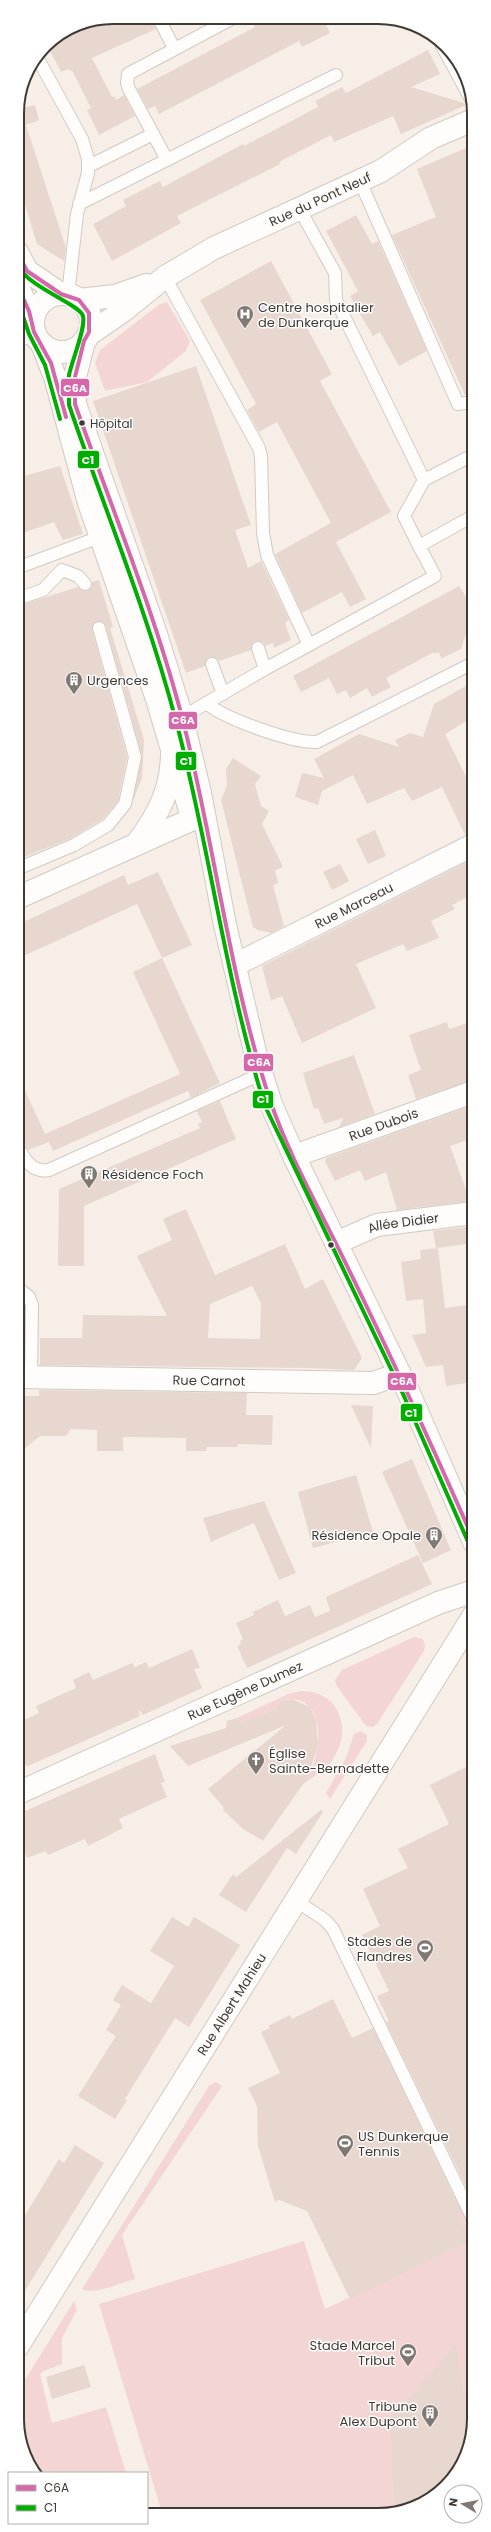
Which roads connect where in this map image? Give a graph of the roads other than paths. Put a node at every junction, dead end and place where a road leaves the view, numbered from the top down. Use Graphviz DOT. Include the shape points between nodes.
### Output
graph roads {
  1 [pos="162,24"];
  2 [pos="221,24"];
  3 [pos="174,48"];
  4 [pos="450,60"];
  5 [pos="40,62"];
  6 [pos="336,75"];
  7 [pos="460,79"];
  8 [pos="467,123"];
  9 [pos="153,134"];
  10 [pos="167,160"];
  11 [pos="89,166"];
  12 [pos="360,181"];
  13 [pos="79,204"];
  14 [pos="299,208"];
  15 [pos="24,266"];
  16 [pos="165,277"];
  17 [pos="69,296"];
  18 [pos="24,308"];
  19 [pos="32,336"];
  20 [pos="86,338"];
  21 [pos="467,403"];
  22 [pos="467,458"];
  23 [pos="424,480"];
  24 [pos="467,519"];
  25 [pos="110,533"];
  26 [pos="419,546"];
  27 [pos="24,565"];
  28 [pos="85,584"];
  29 [pos="24,597"];
  30 [pos="99,628"];
  31 [pos="309,645"];
  32 [pos="258,648"];
  33 [pos="212,664"];
  34 [pos="467,666"];
  35 [pos="265,670"];
  36 [pos="223,694"];
  37 [pos="206,703"];
  38 [pos="173,722"];
  39 [pos="172,748"];
  40 [pos="198,816"];
  41 [pos="137,843"];
  42 [pos="467,848"];
  43 [pos="24,866"];
  44 [pos="24,895"];
  45 [pos="235,965"];
  46 [pos="261,1074"];
  47 [pos="467,1094"];
  48 [pos="294,1156"];
  49 [pos="24,1158"];
  50 [pos="467,1214"];
  51 [pos="336,1243"];
  52 [pos="24,1292"];
  53 [pos="400,1374"];
  54 [pos="24,1378"];
  55 [pos="467,1526"];
  56 [pos="467,1593"];
  57 [pos="467,1626"];
  58 [pos="467,1647"];
  59 [pos="444,1662"];
  60 [pos="24,1789"];
  61 [pos="295,1900"];
  62 [pos="467,2207"];
  63 [pos="24,2336"];
  1 -- 3 [label="lane"];
  2 -- 3 [label="lane"];
  3 -- 9 [label="lane" via="133,70 127,78 128,89"];
  4 -- 7 [label="lane"];
  5 -- 11 [label="lane" via="82,139"];
  6 -- 10 [label="lane"];
  8 -- 12 [label="street, Rue du Pont Neuf" via="431,138 381,171"];
  9 -- 10 [label="lane"];
  9 -- 11 [label="lane"];
  10 -- 13 [label="lane"];
  11 -- 13 [label="lane"];
  12 -- 14 [label="street, Rue du Pont Neuf"];
  12 -- 21 [label="lane" via="458,404"];
  13 -- 17 [label="lane"];
  14 -- 16 [label="street, Rue du Pont Neuf" via="247,231"];
  14 -- 23 [label="lane" via="334,274 336,300"];
  15 -- 17 [label="street" via="27,272"];
  16 -- 17 [label="street, Rue du Pont Neuf" via="122,294"];
  16 -- 20 [label="street, Rue du Pont Neuf"];
  16 -- 31 [label="lane" via="259,448 262,464 263,532 267,555"];
  17 -- 19 [label="street" via="51,296 40,304"];
  17 -- 20 [label="street" via="90,316"];
  18 -- 19 [label="street"];
  19 -- 20 [label="street" via="52,350 64,352 75,348"];
  19 -- 25 [label="street" via="53,370 89,503"];
  20 -- 25 [label="street" via="75,377 75,404"];
  22 -- 23 [label="lane"];
  23 -- 26 [label="lane" via="404,516"];
  24 -- 26 [label="lane"];
  25 -- 27 [label="lane"];
  25 -- 38 [label="street"];
  26 -- 31 [label="lane" via="435,576"];
  28 -- 29 [label="lane" via="78,576 62,570 43,590"];
  30 -- 43 [label="lane" via="135,757 125,804 108,825 74,845"];
  31 -- 35 [label="lane"];
  32 -- 35 [label="lane"];
  33 -- 36 [label="lane"];
  34 -- 37 [label="lane" via="317,742 301,741 227,717"];
  35 -- 36 [label="lane"];
  36 -- 37 [label="lane"];
  37 -- 38 [label="lane"];
  38 -- 39 [label="street"];
  38 -- 40 [label="street"];
  39 -- 40 [label="street"];
  39 -- 41 [label="street" via="171,774 166,797 155,819"];
  40 -- 41 [label="street"];
  40 -- 45 [label="street"];
  41 -- 44 [label="street"];
  42 -- 45 [label="street, Rue Marceau"];
  45 -- 46 [label="street"];
  46 -- 48 [label="street" via="273,1110"];
  46 -- 49 [label="lane" via="49,1170 38,1170"];
  47 -- 48 [label="street, Rue Dubois"];
  48 -- 51 [label="street"];
  50 -- 51 [label="street, Allée Didier" via="376,1225"];
  51 -- 53 [label="street"];
  52 -- 54 [label="lane" via="32,1305"];
  53 -- 54 [label="street, Rue Carnot" via="373,1383"];
  53 -- 55 [label="street"];
  56 -- 60 [label="street, Rue Eugène Dumez" via="438,1603"];
  57 -- 59 [label="street, Rue Albert Mahieu"];
  58 -- 59 [label="street, Rue Albert Mahieu" via="457,1651"];
  59 -- 61 [label="street, Rue Albert Mahieu"];
  61 -- 62 [label="lane" via="325,1920 333,1929"];
  61 -- 63 [label="street, Rue Albert Mahieu"];
}
